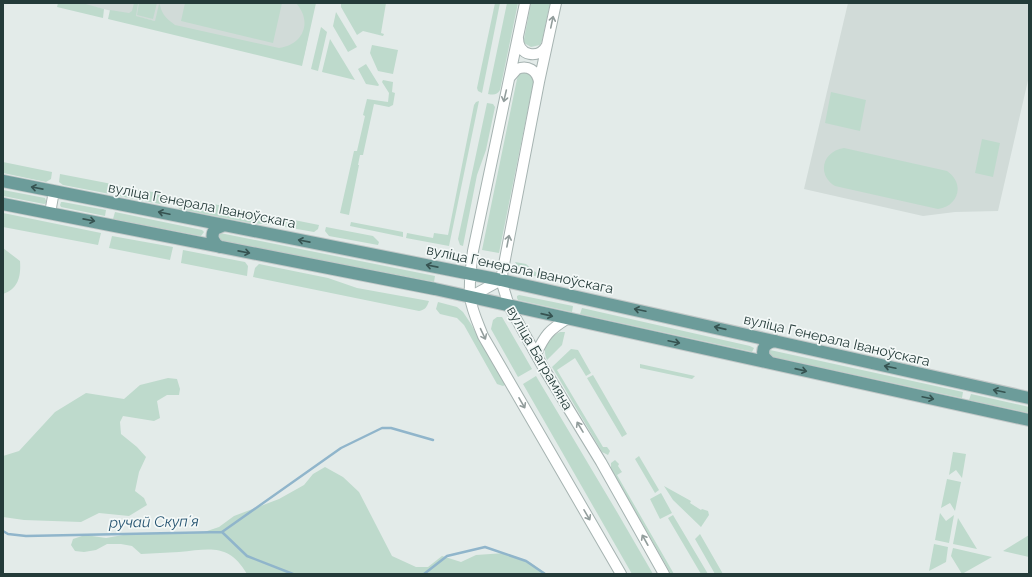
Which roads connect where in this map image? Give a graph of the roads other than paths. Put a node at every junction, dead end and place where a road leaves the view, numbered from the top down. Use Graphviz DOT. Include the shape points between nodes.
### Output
graph roads {
  1 [pos="525,3"];
  2 [pos="556,3"];
  3 [pos="518,36"];
  4 [pos="548,41"];
  5 [pos="510,77"];
  6 [pos="539,82"];
  7 [pos="3,181"];
  8 [pos="54,191"];
  9 [pos="3,204"];
  10 [pos="50,213"];
  11 [pos="202,221"];
  12 [pos="224,225"];
  13 [pos="198,243"];
  14 [pos="220,247"];
  15 [pos="470,273"];
  16 [pos="501,280"];
  17 [pos="470,298"];
  18 [pos="509,306"];
  19 [pos="567,319"];
  20 [pos="752,336"];
  21 [pos="775,341"];
  22 [pos="536,354"];
  23 [pos="746,358"];
  24 [pos="770,363"];
  25 [pos="1029,398"];
  26 [pos="1029,420"];
  27 [pos="621,574"];
  28 [pos="664,574"];
  1 -- 3 [label="street"];
  4 -- 2 [label="street, вуліца Баграмяна, one-way"];
  3 -- 4 [label="street" via="519,47 524,52 532,54 542,51"];
  3 -- 5 [label="street"];
  4 -- 6 [label="street, вуліца Баграмяна"];
  5 -- 6 [label="street" via="517,69 527,67 537,75"];
  5 -- 15 [label="street, one-way"];
  16 -- 6 [label="street, вуліца Баграмяна, one-way"];
  8 -- 7 [label="main road, вуліца Генерала Іваноўскага, one-way"];
  8 -- 10 [label="street"];
  11 -- 8 [label="main road, вуліца Генерала Іваноўскага, one-way"];
  9 -- 10 [label="main road"];
  10 -- 13 [label="main road, one-way"];
  11 -- 12 [label="main road, вуліца Генерала Іваноўскага"];
  11 -- 13 [label="main road" via="208,228 208,234"];
  12 -- 14 [label="main road" via="215,229 212,235 214,242"];
  15 -- 12 [label="main road, вуліца Генерала Іваноўскага, one-way"];
  13 -- 14 [label="main road"];
  14 -- 17 [label="main road, one-way"];
  15 -- 16 [label="main road, вуліца Генерала Іваноўскага"];
  15 -- 17 [label="street"];
  16 -- 17 [label="street"];
  16 -- 18 [label="street, вуліца Баграмяна"];
  20 -- 16 [label="main road, вуліца Генерала Іваноўскага, one-way"];
  17 -- 18 [label="main road"];
  17 -- 27 [label="street, one-way" via="483,336"];
  18 -- 19 [label="main road, one-way"];
  18 -- 22 [label="street, вуліца Баграмяна"];
  19 -- 22 [label="street" via="552,328"];
  19 -- 23 [label="main road, one-way"];
  20 -- 21 [label="main road, вуліца Генерала Іваноўскага"];
  20 -- 23 [label="main road" via="757,340 759,347 755,355"];
  21 -- 24 [label="main road" via="769,342 763,348 764,357"];
  25 -- 21 [label="main road, вуліца Генерала Іваноўскага, one-way"];
  28 -- 22 [label="street, вуліца Баграмяна, one-way"];
  23 -- 24 [label="main road"];
  24 -- 26 [label="main road, one-way"];
}
